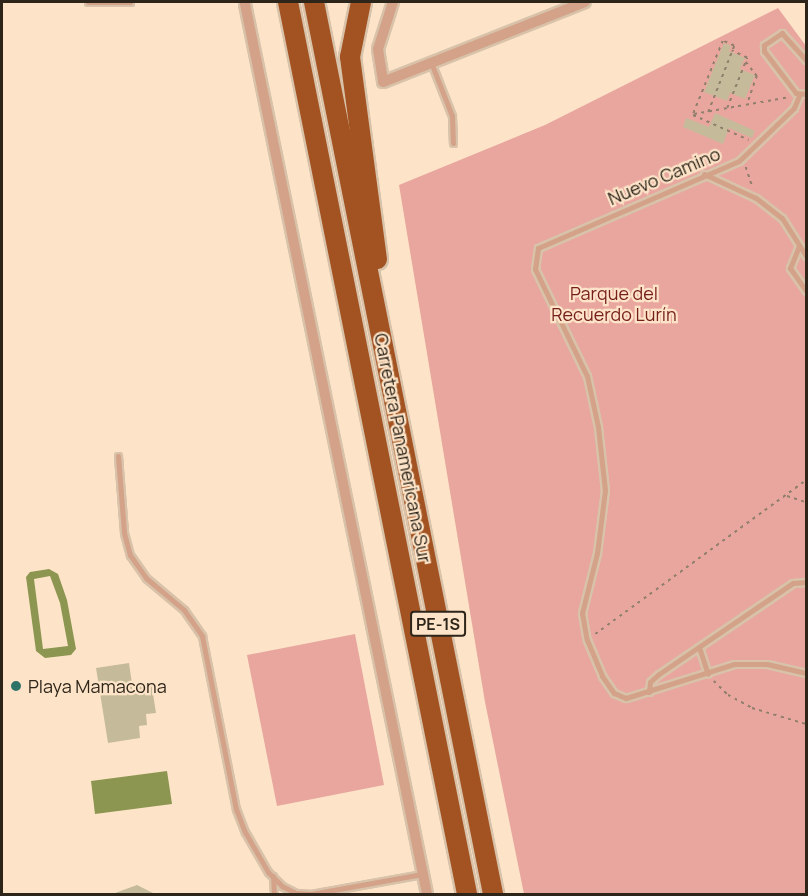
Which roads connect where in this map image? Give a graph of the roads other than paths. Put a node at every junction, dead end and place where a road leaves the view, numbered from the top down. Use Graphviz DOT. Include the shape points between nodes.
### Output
graph roads {
  1 [pos="88,2"];
  2 [pos="130,2"];
  3 [pos="288,2"];
  4 [pos="314,2"];
  5 [pos="361,2"];
  6 [pos="393,2"];
  7 [pos="585,2"];
  8 [pos="245,3"];
  9 [pos="807,60"];
  10 [pos="432,65"];
  11 [pos="807,94"];
  12 [pos="800,96"];
  13 [pos="453,143"];
  14 [pos="704,174"];
  15 [pos="799,246"];
  16 [pos="807,256"];
  17 [pos="807,291"];
  18 [pos="384,354"];
  19 [pos="118,456"];
  20 [pos="807,582"];
  21 [pos="699,647"];
  22 [pos="807,673"];
  23 [pos="708,674"];
  24 [pos="650,693"];
  25 [pos="422,874"];
  26 [pos="273,876"];
  27 [pos="274,894"];
  28 [pos="427,894"];
  29 [pos="467,894"];
  30 [pos="493,894"];
  1 -- 2 [label="lane"];
  3 -- 29 [label="highway, Carretera Panamericana Sur / PE-1S"];
  4 -- 18 [label="highway, Carretera Panamericana Sur / PE-1S"];
  5 -- 18 [label="highway" via="351,57 377,259"];
  6 -- 10 [label="street" via="378,49 381,80"];
  7 -- 10 [label="street"];
  8 -- 25 [label="street"];
  9 -- 12 [label="lane" via="782,33 764,45 764,51"];
  10 -- 13 [label="lane" via="452,116"];
  11 -- 12 [label="lane"];
  12 -- 14 [label="lane, Nuevo Camino" via="794,108 742,158"];
  14 -- 15 [label="lane" via="756,198 782,218"];
  14 -- 24 [label="lane, Nuevo Camino" via="538,248 535,269 587,376 598,427 605,490 597,553 582,613 587,640 614,693 626,698"];
  15 -- 16 [label="lane"];
  15 -- 17 [label="lane" via="790,268"];
  18 -- 30 [label="highway, Carretera Panamericana Sur / PE-1S"];
  19 -- 26 [label="lane" via="124,533 130,555 146,578 184,610 202,636 236,809 255,853"];
  20 -- 21 [label="lane" via="793,583"];
  21 -- 23 [label="lane"];
  21 -- 24 [label="lane" via="650,682"];
  22 -- 23 [label="lane" via="767,664 734,664"];
  23 -- 24 [label="lane"];
  25 -- 26 [label="lane" via="311,894 296,893"];
  25 -- 28 [label="street"];
  26 -- 27 [label="lane"];
}
